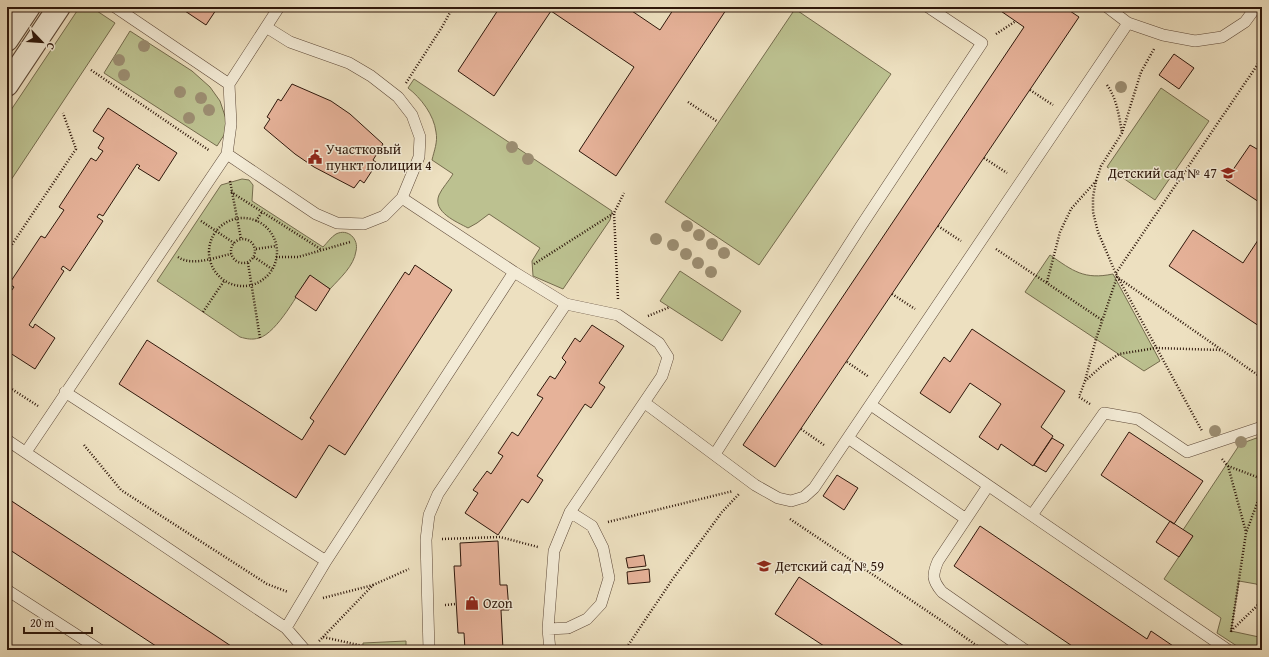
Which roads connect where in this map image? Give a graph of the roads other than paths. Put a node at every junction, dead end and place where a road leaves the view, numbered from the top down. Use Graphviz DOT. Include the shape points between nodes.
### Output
graph roads {
  1 [pos="29,7"];
  2 [pos="59,7"];
  3 [pos="115,7"];
  4 [pos="279,7"];
  5 [pos="928,7"];
  6 [pos="1107,7"];
  7 [pos="1256,7"];
  8 [pos="1128,23"];
  9 [pos="266,27"];
  10 [pos="7,40"];
  11 [pos="9,77"];
  12 [pos="229,84"];
  13 [pos="225,157"];
  14 [pos="402,198"];
  15 [pos="514,272"];
  16 [pos="566,304"];
  17 [pos="65,392"];
  18 [pos="645,404"];
  19 [pos="870,405"];
  20 [pos="1262,426"];
  21 [pos="848,438"];
  22 [pos="7,440"];
  23 [pos="26,452"];
  24 [pos="715,454"];
  25 [pos="988,486"];
  26 [pos="570,512"];
  27 [pos="1032,515"];
  28 [pos="966,519"];
  29 [pos="326,560"];
  30 [pos="7,590"];
  31 [pos="286,628"];
  32 [pos="548,629"];
  33 [pos="310,648"];
  34 [pos="1227,649"];
  35 [pos="100,650"];
  36 [pos="429,650"];
  37 [pos="550,650"];
  38 [pos="1025,650"];
  1 -- 10 [label="street"];
  2 -- 11 [label="street"];
  3 -- 12 [label="lane"];
  4 -- 9 [label="lane"];
  5 -- 24 [label="lane" via="982,43"];
  6 -- 8 [label="lane"];
  7 -- 8 [label="lane" via="1245,22 1222,37 1196,41 1162,35"];
  8 -- 19 [label="lane"];
  9 -- 12 [label="lane"];
  9 -- 14 [label="lane" via="290,42 349,63 398,97 412,115 420,137 420,157"];
  12 -- 13 [label="lane" via="231,124"];
  13 -- 14 [label="lane" via="316,214 337,223 364,224 384,216"];
  13 -- 17 [label="lane"];
  14 -- 15 [label="lane"];
  15 -- 16 [label="lane"];
  15 -- 29 [label="lane"];
  16 -- 18 [label="lane" via="618,315 659,343 668,357 662,376"];
  16 -- 36 [label="lane" via="438,494 428,515 425,562"];
  17 -- 23 [label="lane"];
  17 -- 29 [label="lane"];
  18 -- 24 [label="lane"];
  18 -- 26 [label="lane"];
  19 -- 21 [label="lane"];
  19 -- 25 [label="lane"];
  20 -- 27 [label="lane" via="1187,452 1138,419 1104,413"];
  21 -- 24 [label="lane" via="814,488 804,497 791,501 778,498 755,485"];
  21 -- 28 [label="lane"];
  22 -- 23 [label="lane"];
  23 -- 31 [label="lane"];
  25 -- 27 [label="lane"];
  25 -- 28 [label="lane"];
  26 -- 32 [label="lane" via="554,551"];
  26 -- 32 [label="lane" via="592,526 603,548 609,578 600,604 587,619 568,628"];
  27 -- 34 [label="lane"];
  28 -- 38 [label="lane" via="938,561 933,572 935,583 942,592"];
  29 -- 31 [label="lane"];
  30 -- 35 [label="lane"];
  31 -- 33 [label="lane"];
  32 -- 37 [label="lane"];
}
